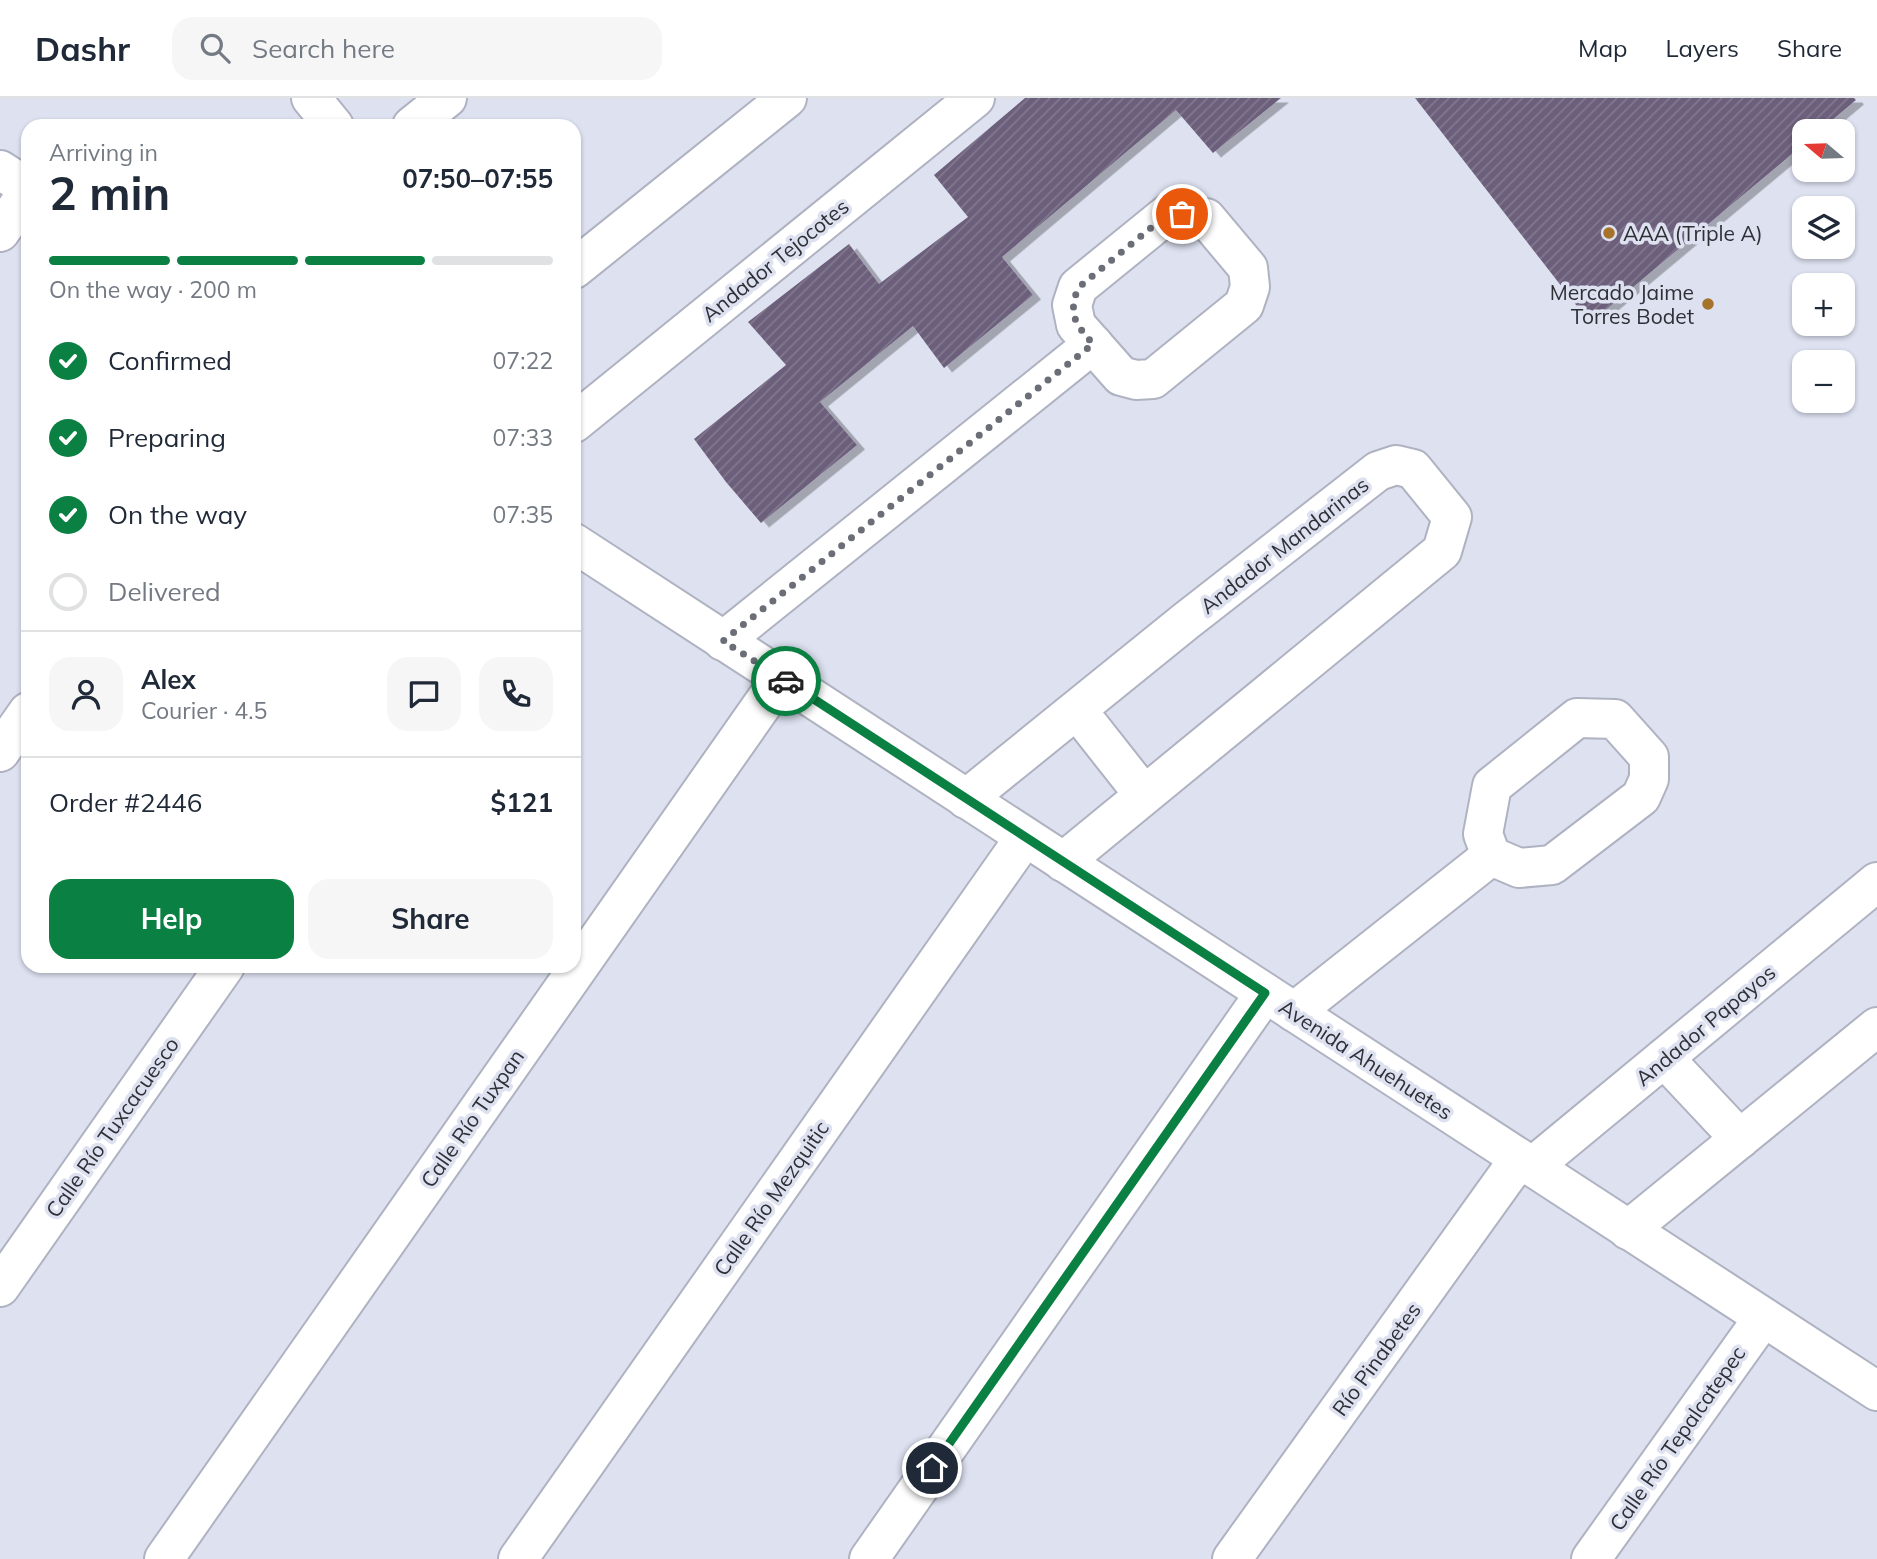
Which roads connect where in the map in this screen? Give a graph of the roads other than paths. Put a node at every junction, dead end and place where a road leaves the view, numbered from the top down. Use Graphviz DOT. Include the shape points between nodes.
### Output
graph roads {
  1 [pos="447,98"];
  2 [pos="787,98"];
  3 [pos="975,98"];
  4 [pos="421,119"];
  5 [pos="0,170"];
  6 [pos="21,185"];
  7 [pos="21,200"];
  8 [pos="0,232"];
  9 [pos="581,263"];
  10 [pos="1093,344"];
  11 [pos="581,417"];
  12 [pos="581,548"];
  13 [pos="723,641"];
  14 [pos="781,678"];
  15 [pos="1077,709"];
  16 [pos="21,722"];
  17 [pos="0,752"];
  18 [pos="1144,795"];
  19 [pos="966,799"];
  20 [pos="1025,837"];
  21 [pos="1491,856"];
  22 [pos="1063,862"];
  23 [pos="1877,882"];
  24 [pos="581,964"];
  25 [pos="220,973"];
  26 [pos="574,973"];
  27 [pos="1279,1002"];
  28 [pos="1877,1027"];
  29 [pos="1664,1058"];
  30 [pos="1740,1139"];
  31 [pos="1526,1163"];
  32 [pos="1628,1230"];
  33 [pos="0,1287"];
  34 [pos="1763,1318"];
  35 [pos="1873,1382"];
  36 [pos="164,1559"];
  37 [pos="517,1559"];
  38 [pos="869,1559"];
  39 [pos="1232,1559"];
  40 [pos="1591,1559"];
  1 -- 4 [label="street"];
  2 -- 9 [label="street"];
  3 -- 11 [label="street, Andador Tejocotes"];
  5 -- 6 [label="street"];
  7 -- 8 [label="street"];
  10 -- 10 [label="street" via="1076,325 1072,305 1078,288 1169,213 1206,218 1248,268 1250,287 1244,305 1153,379 1121,376"];
  10 -- 13 [label="street"];
  12 -- 13 [label="street, Avenida Ahuehuetes"];
  13 -- 14 [label="street, Avenida Ahuehuetes"];
  14 -- 19 [label="street, Avenida Ahuehuetes"];
  14 -- 24 [label="street, Calle Río Tuxpan"];
  15 -- 18 [label="street"];
  15 -- 18 [label="street, Andador Mandarinas" via="1378,471 1396,465 1413,469 1452,517 1442,551"];
  15 -- 19 [label="street, Andador Mandarinas"];
  16 -- 17 [label="street"];
  18 -- 22 [label="street, Andador Mandarinas"];
  19 -- 20 [label="street, Avenida Ahuehuetes"];
  20 -- 22 [label="street, Avenida Ahuehuetes"];
  20 -- 37 [label="street, Calle Río Mezquitic"];
  21 -- 21 [label="street" via="1483,834 1492,786 1577,718 1615,719 1649,757 1649,779 1641,797 1552,865 1520,867"];
  21 -- 27 [label="street"];
  22 -- 27 [label="street, Avenida Ahuehuetes"];
  23 -- 29 [label="street, Andador Papayos"];
  25 -- 33 [label="street, Calle Río Tuxcacuesco"];
  26 -- 36 [label="street, Calle Río Tuxpan"];
  27 -- 31 [label="street, Avenida Ahuehuetes"];
  27 -- 38 [label="street"];
  28 -- 30 [label="street"];
  29 -- 30 [label="street"];
  29 -- 31 [label="street, Andador Papayos"];
  30 -- 32 [label="street"];
  31 -- 32 [label="street, Avenida Ahuehuetes"];
  31 -- 39 [label="street, Río Pinabetes"];
  32 -- 34 [label="street, Avenida Ahuehuetes"];
  34 -- 35 [label="street, Avenida Ahuehuetes"];
  34 -- 40 [label="street, Calle Río Tepalcatepec"];
}
